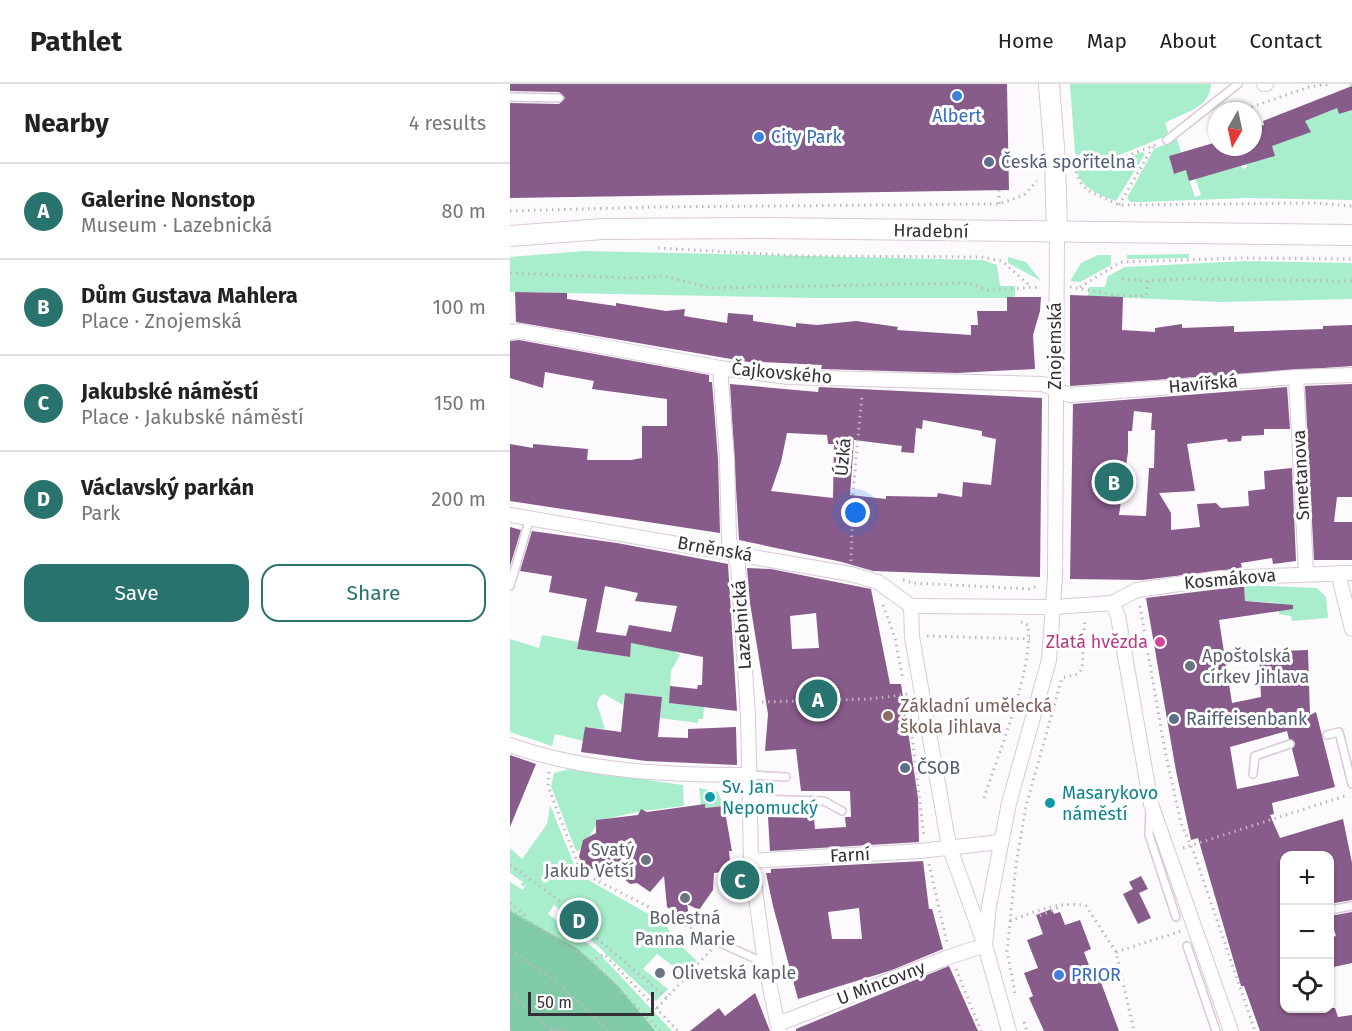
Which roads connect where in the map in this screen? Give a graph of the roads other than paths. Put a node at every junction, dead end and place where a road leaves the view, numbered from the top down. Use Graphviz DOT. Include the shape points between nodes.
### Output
graph roads {
  1 [pos="1049,84"];
  2 [pos="1238,84"];
  3 [pos="510,97"];
  4 [pos="559,98"];
  5 [pos="1167,140"];
  6 [pos="1057,233"];
  7 [pos="1352,235"];
  8 [pos="510,236"];
  9 [pos="510,332"];
  10 [pos="720,368"];
  11 [pos="1352,375"];
  12 [pos="1296,376"];
  13 [pos="1055,390"];
  14 [pos="510,515"];
  15 [pos="530,518"];
  16 [pos="733,552"];
  17 [pos="1306,573"];
  18 [pos="1338,573"];
  19 [pos="1352,573"];
  20 [pos="510,586"];
  21 [pos="1112,603"];
  22 [pos="911,606"];
  23 [pos="1054,607"];
  24 [pos="1352,629"];
  25 [pos="1327,735"];
  26 [pos="1290,744"];
  27 [pos="510,745"];
  28 [pos="1253,774"];
  29 [pos="750,775"];
  30 [pos="786,777"];
  31 [pos="1352,784"];
  32 [pos="750,799"];
  33 [pos="1151,804"];
  34 [pos="842,811"];
  35 [pos="1000,842"];
  36 [pos="949,846"];
  37 [pos="751,861"];
  38 [pos="1352,906"];
  39 [pos="1334,909"];
  40 [pos="1176,917"];
  41 [pos="718,942"];
  42 [pos="985,945"];
  43 [pos="1187,946"];
  44 [pos="765,963"];
  45 [pos="779,1028"];
  46 [pos="1009,1031"];
  47 [pos="1216,1031"];
  48 [pos="1231,1031"];
  1 -- 6 [label="main road, Znojemská"];
  2 -- 5 [label="lane"];
  3 -- 4 [label="lane"];
  6 -- 7 [label="main road, Hradební"];
  6 -- 8 [label="main road, Hradební" via="614,228"];
  6 -- 13 [label="street, Znojemská"];
  9 -- 10 [label="street, Čajkovského"];
  10 -- 13 [label="street, Čajkovského" via="788,377 1043,384"];
  10 -- 16 [label="street, Lazebnická" via="729,540"];
  11 -- 12 [label="street, Havířská"];
  12 -- 13 [label="street, Havířská" via="1069,395"];
  12 -- 17 [label="street, Smetanova"];
  13 -- 23 [label="street, Znojemská"];
  14 -- 15 [label="street, Brněnská"];
  15 -- 16 [label="street, Brněnská"];
  15 -- 20 [label="lane"];
  16 -- 22 [label="street, Brněnská" via="875,581"];
  16 -- 29 [label="street, Lazebnická" via="738,566"];
  17 -- 18 [label="street, Kosmákova"];
  17 -- 21 [label="street, Kosmákova" via="1220,578 1137,590"];
  18 -- 19 [label="street, Kosmákova"];
  18 -- 24 [label="street"];
  21 -- 23 [label="street"];
  21 -- 33 [label="street" via="1118,616"];
  22 -- 23 [label="street"];
  22 -- 36 [label="street" via="912,637"];
  23 -- 35 [label="street" via="1049,660"];
  25 -- 31 [label="lane" via="1339,732"];
  26 -- 28 [label="lane" via="1255,756"];
  27 -- 29 [label="street" via="550,759 649,772"];
  29 -- 30 [label="lane"];
  29 -- 32 [label="street, Lazebnická"];
  32 -- 34 [label="lane" via="824,801"];
  32 -- 37 [label="street, Lazebnická"];
  33 -- 40 [label="lane" via="1149,835"];
  33 -- 48 [label="street"];
  35 -- 36 [label="street"];
  35 -- 42 [label="street"];
  36 -- 37 [label="street, Farní"];
  36 -- 42 [label="street"];
  37 -- 44 [label="street, Lazebnická"];
  38 -- 39 [label="lane"];
  41 -- 44 [label="lane"];
  42 -- 45 [label="street, U Mincovny"];
  42 -- 46 [label="street"];
  43 -- 47 [label="lane"];
  44 -- 45 [label="street, Lazebnická"];
}
